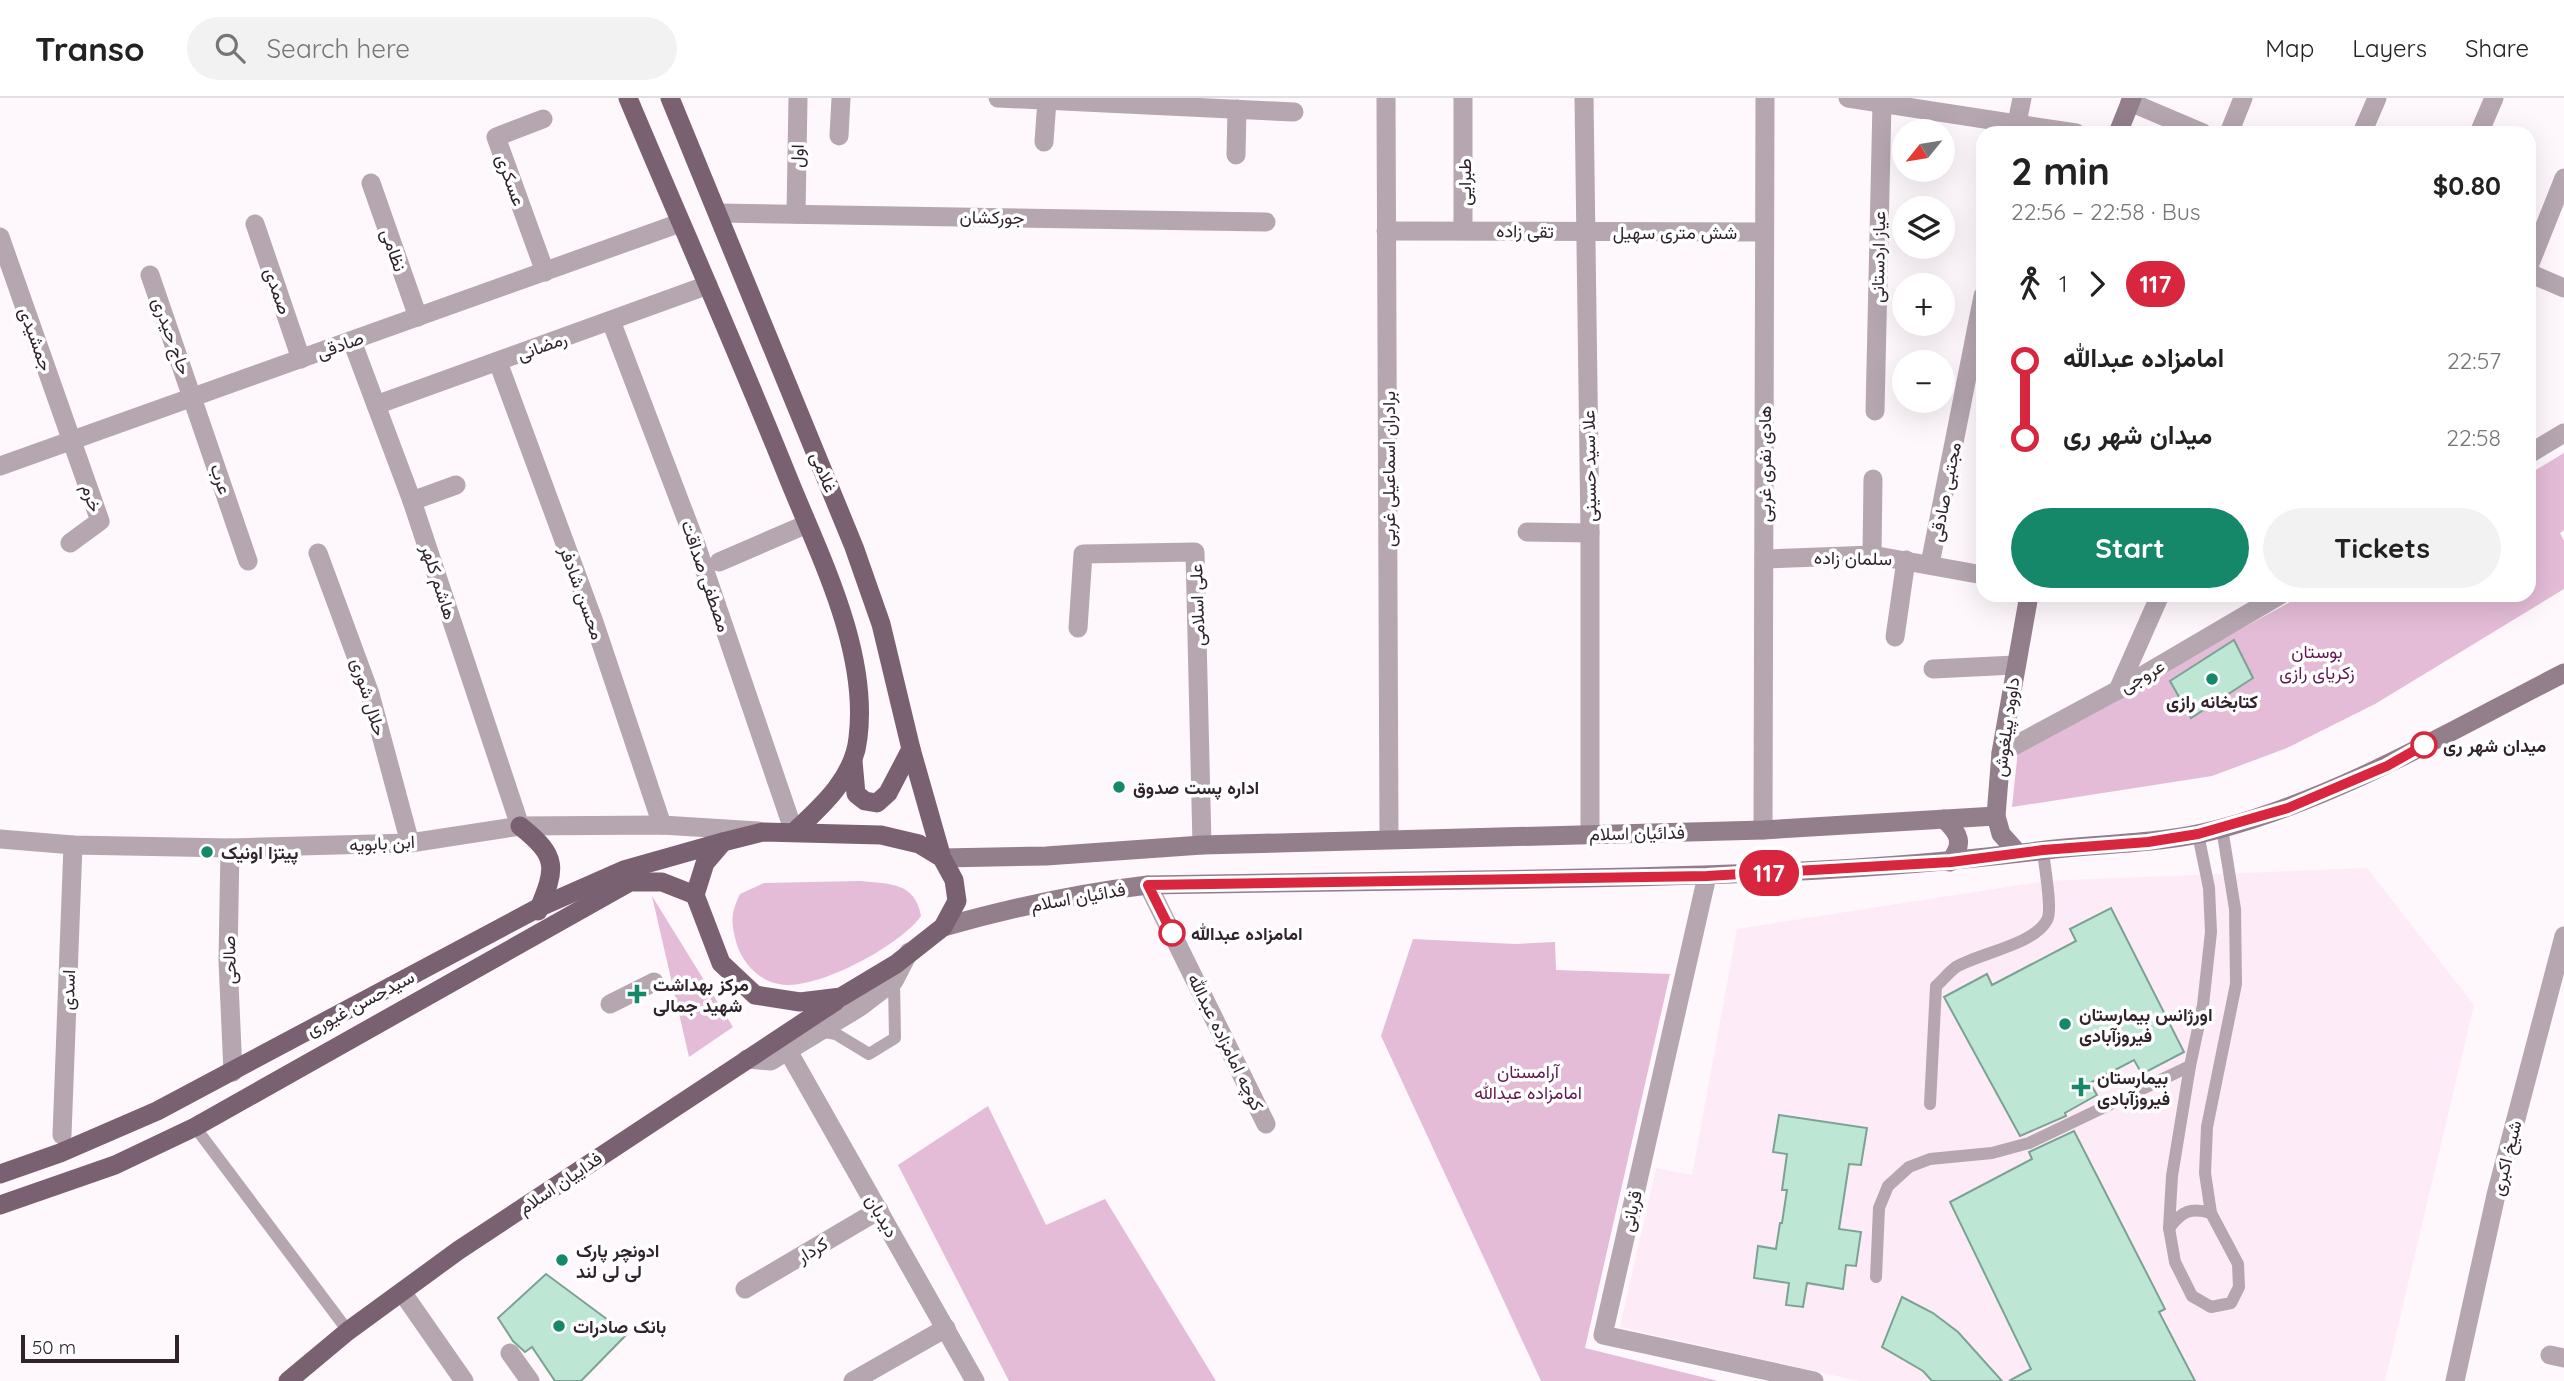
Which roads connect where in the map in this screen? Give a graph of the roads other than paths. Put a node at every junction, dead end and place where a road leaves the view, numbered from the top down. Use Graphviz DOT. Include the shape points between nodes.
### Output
graph roads {
  1 [pos="628,98"];
  2 [pos="670,98"];
  3 [pos="798,98"];
  4 [pos="841,98"];
  5 [pos="998,98"];
  6 [pos="1386,98"];
  7 [pos="1463,98"];
  8 [pos="1584,98"];
  9 [pos="1765,98"];
  10 [pos="1847,98"];
  11 [pos="2022,98"];
  12 [pos="2243,98"];
  13 [pos="2377,98"];
  14 [pos="2494,98"];
  15 [pos="1047,100"];
  16 [pos="1090,100"];
  17 [pos="2131,100"];
  18 [pos="1882,103"];
  19 [pos="1910,103"];
  20 [pos="1226,105"];
  21 [pos="1294,112"];
  22 [pos="543,119"];
  23 [pos="2008,126"];
  24 [pos="2016,126"];
  25 [pos="2121,126"];
  26 [pos="2188,126"];
  27 [pos="2232,126"];
  28 [pos="2365,126"];
  29 [pos="2482,126"];
  30 [pos="839,136"];
  31 [pos="1044,142"];
  32 [pos="1236,155"];
  33 [pos="2564,178"];
  34 [pos="371,183"];
  35 [pos="718,213"];
  36 [pos="796,214"];
  37 [pos="1266,222"];
  38 [pos="680,223"];
  39 [pos="255,224"];
  40 [pos="1463,230"];
  41 [pos="1386,232"];
  42 [pos="1586,232"];
  43 [pos="1764,232"];
  44 [pos="0,237"];
  45 [pos="2536,248"];
  46 [pos="545,272"];
  47 [pos="150,275"];
  48 [pos="2536,276"];
  49 [pos="708,285"];
  50 [pos="2564,288"];
  51 [pos="418,317"];
  52 [pos="611,321"];
  53 [pos="1976,331"];
  54 [pos="352,341"];
  55 [pos="301,359"];
  56 [pos="498,362"];
  57 [pos="194,398"];
  58 [pos="376,405"];
  59 [pos="1875,411"];
  60 [pos="2564,433"];
  61 [pos="73,441"];
  62 [pos="2536,450"];
  63 [pos="0,466"];
  64 [pos="1874,479"];
  65 [pos="456,485"];
  66 [pos="412,501"];
  67 [pos="807,524"];
  68 [pos="1527,532"];
  69 [pos="1590,533"];
  70 [pos="71,543"];
  71 [pos="318,553"];
  72 [pos="1872,555"];
  73 [pos="1764,559"];
  74 [pos="1906,560"];
  75 [pos="248,561"];
  76 [pos="719,562"];
  77 [pos="1930,564"];
  78 [pos="1976,574"];
  79 [pos="2028,602"];
  80 [pos="2157,602"];
  81 [pos="2267,602"];
  82 [pos="1078,628"];
  83 [pos="1895,637"];
  84 [pos="2015,665"];
  85 [pos="1933,669"];
  86 [pos="2564,673"];
  87 [pos="2118,690"];
  88 [pos="911,749"];
  89 [pos="2001,752"];
  90 [pos="853,761"];
  91 [pos="1996,816"];
  92 [pos="1944,819"];
  93 [pos="662,825"];
  94 [pos="520,826"];
  95 [pos="2222,828"];
  96 [pos="1763,830"];
  97 [pos="763,832"];
  98 [pos="794,832"];
  99 [pos="1590,834"];
  100 [pos="2198,834"];
  101 [pos="0,839"];
  102 [pos="1390,839"];
  103 [pos="723,842"];
  104 [pos="410,843"];
  105 [pos="73,845"];
  106 [pos="1202,845"];
  107 [pos="230,848"];
  108 [pos="2043,850"];
  109 [pos="2018,853"];
  110 [pos="943,858"];
  111 [pos="1951,862"];
  112 [pos="1707,876"];
  113 [pos="1148,885"];
  114 [pos="695,895"];
  115 [pos="540,907"];
  116 [pos="943,927"];
  117 [pos="2564,936"];
  118 [pos="525,941"];
  119 [pos="909,952"];
  120 [pos="894,981"];
  121 [pos="654,982"];
  122 [pos="841,998"];
  123 [pos="610,1004"];
  124 [pos="820,1031"];
  125 [pos="788,1051"];
  126 [pos="747,1059"];
  127 [pos="2190,1066"];
  128 [pos="233,1072"];
  129 [pos="1930,1104"];
  130 [pos="1266,1124"];
  131 [pos="195,1127"];
  132 [pos="62,1135"];
  133 [pos="0,1174"];
  134 [pos="0,1205"];
  135 [pos="879,1210"];
  136 [pos="2211,1213"];
  137 [pos="2169,1228"];
  138 [pos="1876,1277"];
  139 [pos="745,1289"];
  140 [pos="402,1292"];
  141 [pos="946,1328"];
  142 [pos="348,1331"];
  143 [pos="510,1353"];
  144 [pos="294,1379"];
  145 [pos="464,1381"];
  146 [pos="530,1381"];
  147 [pos="853,1381"];
  148 [pos="975,1381"];
  149 [pos="1814,1381"];
  150 [pos="2455,1381"];
  1 -- 38 [label="main road, غلامی"];
  2 -- 35 [label="main road, غلامی"];
  3 -- 36 [label="street, اول"];
  4 -- 30 [label="street"];
  5 -- 15 [label="street"];
  6 -- 41 [label="street, برادران اسماعیلی غربی"];
  7 -- 40 [label="street, طبرایی"];
  8 -- 42 [label="street, علا سید حسینی"];
  9 -- 43 [label="street, هادی نفری غربی"];
  10 -- 18 [label="street"];
  11 -- 24 [label="street"];
  12 -- 27 [label="street"];
  13 -- 28 [label="street"];
  14 -- 29 [label="street"];
  15 -- 16 [label="street"];
  15 -- 31 [label="street"];
  16 -- 20 [label="street"];
  17 -- 25 [label="main road"];
  17 -- 26 [label="street"];
  18 -- 19 [label="street"];
  18 -- 59 [label="street, عیاز اردستانی"];
  19 -- 23 [label="street"];
  20 -- 21 [label="street"];
  20 -- 32 [label="street"];
  22 -- 46 [label="street, عسکری" via="496,137"];
  33 -- 45 [label="street"];
  34 -- 51 [label="street, نظامی"];
  35 -- 36 [label="street, جورکشان"];
  35 -- 88 [label="main road, غلامی" via="854,547 881,624"];
  36 -- 37 [label="street, جورکشان"];
  38 -- 46 [label="street, صادقی"];
  38 -- 49 [label="main road, غلامی"];
  39 -- 55 [label="street, صمدی"];
  40 -- 41 [label="street, طبرایی"];
  40 -- 42 [label="street, تقی زاده"];
  41 -- 102 [label="street, برادران اسماعیلی غربی"];
  42 -- 43 [label="street, شش متری سهیل"];
  42 -- 69 [label="street, علا سید حسینی"];
  43 -- 73 [label="street, هادی نفری غربی"];
  44 -- 61 [label="street, جمشیدی"];
  46 -- 51 [label="street, صادقی"];
  47 -- 57 [label="street, حاج حیدری"];
  48 -- 50 [label="street"];
  49 -- 52 [label="street, رمضانی"];
  49 -- 67 [label="main road, غلامی"];
  51 -- 54 [label="street, صادقی"];
  52 -- 56 [label="street, رمضانی"];
  52 -- 98 [label="street, مصطفی صداقت" via="694,540"];
  53 -- 77 [label="street, مجتبی صادقی"];
  54 -- 55 [label="street, صادقی"];
  54 -- 58 [label="street, هاشم کلهر"];
  55 -- 57 [label="street, صادقی"];
  56 -- 58 [label="street, رمضانی"];
  56 -- 93 [label="street, محسن شادفر" via="594,622"];
  57 -- 61 [label="street, صادقی"];
  57 -- 75 [label="street, عرب"];
  58 -- 66 [label="street, هاشم کلهر"];
  60 -- 62 [label="street"];
  61 -- 63 [label="street, صادقی"];
  61 -- 70 [label="street, خرم" via="100,521"];
  64 -- 72 [label="street"];
  65 -- 66 [label="street"];
  66 -- 94 [label="street, هاشم کلهر"];
  67 -- 76 [label="street"];
  67 -- 90 [label="main road, غلامی" via="850,640 859,695"];
  68 -- 69 [label="street"];
  69 -- 99 [label="street, علا سید حسینی"];
  71 -- 104 [label="street, حلال شوری" via="370,694"];
  72 -- 73 [label="street, سلمان زاده"];
  72 -- 74 [label="street, سلمان زاده"];
  73 -- 96 [label="street, هادی نفری غربی"];
  74 -- 77 [label="street, سلمان زاده"];
  74 -- 83 [label="street"];
  77 -- 78 [label="street, سلمان زاده"];
  79 -- 84 [label="main road, داوود پیلغوش"];
  80 -- 87 [label="street"];
  81 -- 87 [label="street, عروجی"];
  82 -- 106 [label="street, علی اسلامی" via="1083,554 1195,552"];
  84 -- 85 [label="street"];
  84 -- 89 [label="main road, داوود پیلغوش"];
  86 -- 95 [label="main road, فدائیان اسلام" via="2387,766 2288,808"];
  87 -- 89 [label="street, عروجی"];
  88 -- 90 [label="main road" via="888,793 877,803 856,794"];
  88 -- 110 [label="main road, غلامی"];
  89 -- 91 [label="main road, داوود پیلغوش"];
  90 -- 98 [label="main road, غلامی" via="827,802"];
  91 -- 92 [label="main road, فدائیان اسلام"];
  91 -- 109 [label="main road" via="2001,834"];
  92 -- 96 [label="main road, فدائیان اسلام"];
  92 -- 111 [label="main road" via="1960,839"];
  93 -- 94 [label="street, ابن بابویه"];
  93 -- 97 [label="street, ابن بابویه"];
  94 -- 104 [label="street, ابن بابویه"];
  94 -- 115 [label="main road" via="548,855 552,874"];
  95 -- 100 [label="main road, فدائیان اسلام"];
  95 -- 136 [label="lane" via="2235,909 2236,984 2207,1127 2205,1173"];
  96 -- 99 [label="main road, فدائیان اسلام"];
  97 -- 98 [label="main road"];
  97 -- 103 [label="main road"];
  98 -- 110 [label="main road" via="881,835 919,844"];
  99 -- 102 [label="main road, فدائیان اسلام"];
  100 -- 108 [label="main road, فدائیان اسلام"];
  100 -- 127 [label="lane" via="2209,888 2211,932 2203,1006"];
  101 -- 105 [label="street, ابن بابویه"];
  102 -- 106 [label="main road, فدائیان اسلام"];
  103 -- 114 [label="main road" via="705,863"];
  103 -- 115 [label="main road, سیدحسن غیوری" via="624,870"];
  104 -- 107 [label="street, ابن بابویه"];
  105 -- 107 [label="street, ابن بابویه"];
  105 -- 132 [label="street, اسدی"];
  106 -- 110 [label="main road, فدائیان اسلام" via="1033,857"];
  107 -- 128 [label="street, صالحی" via="228,961"];
  108 -- 109 [label="main road, فدائیان اسلام"];
  108 -- 129 [label="lane" via="2050,904 2047,920 2033,933 1956,967 1936,986"];
  109 -- 111 [label="main road, فدائیان اسلام"];
  110 -- 116 [label="main road" via="954,880 957,901"];
  111 -- 112 [label="main road, فدائیان اسلام"];
  112 -- 113 [label="main road, فدائیان اسلام"];
  112 -- 149 [label="street, قربانی" via="1603,1335"];
  113 -- 116 [label="main road, فدائیان اسلام" via="1089,892"];
  113 -- 130 [label="street, کوچه امامزاده عبدالله"];
  114 -- 118 [label="main road, سیدحسن غیوری" via="662,881 630,882"];
  114 -- 122 [label="main road" via="722,962 755,995 800,1002"];
  115 -- 118 [label="main road"];
  115 -- 128 [label="main road, سیدحسن غیوری"];
  116 -- 119 [label="main road"];
  117 -- 150 [label="street, شیخ اکبری" via="2496,1195"];
  118 -- 131 [label="main road, سیدحسن غیوری"];
  119 -- 120 [label="street"];
  119 -- 122 [label="main road"];
  120 -- 124 [label="street"];
  120 -- 124 [label="lane" via="895,1038 869,1054 836,1034"];
  121 -- 123 [label="street"];
  122 -- 126 [label="main road, فداییان اسلام"];
  124 -- 125 [label="street"];
  125 -- 126 [label="street" via="771,1061"];
  125 -- 135 [label="street, دیدبان"];
  126 -- 140 [label="main road, فداییان اسلام"];
  127 -- 137 [label="lane" via="2172,1176"];
  127 -- 138 [label="lane" via="2029,1143 1992,1153 1930,1159 1909,1167 1888,1186 1879,1208"];
  128 -- 133 [label="main road, سیدحسن غیوری" via="101,1136"];
  131 -- 134 [label="main road, سیدحسن غیوری" via="115,1165"];
  131 -- 142 [label="lane"];
  135 -- 139 [label="street, کردار"];
  135 -- 141 [label="street, دیدبان"];
  136 -- 137 [label="lane" via="2197,1209 2180,1213"];
  136 -- 137 [label="lane" via="2238,1264 2239,1287 2231,1303 2211,1307 2192,1296 2175,1262"];
  140 -- 142 [label="main road, فداییان اسلام"];
  140 -- 145 [label="street"];
  141 -- 147 [label="street"];
  141 -- 148 [label="street, دیدبان"];
  142 -- 144 [label="main road, فداییان اسلام"];
  143 -- 146 [label="street"];
}
